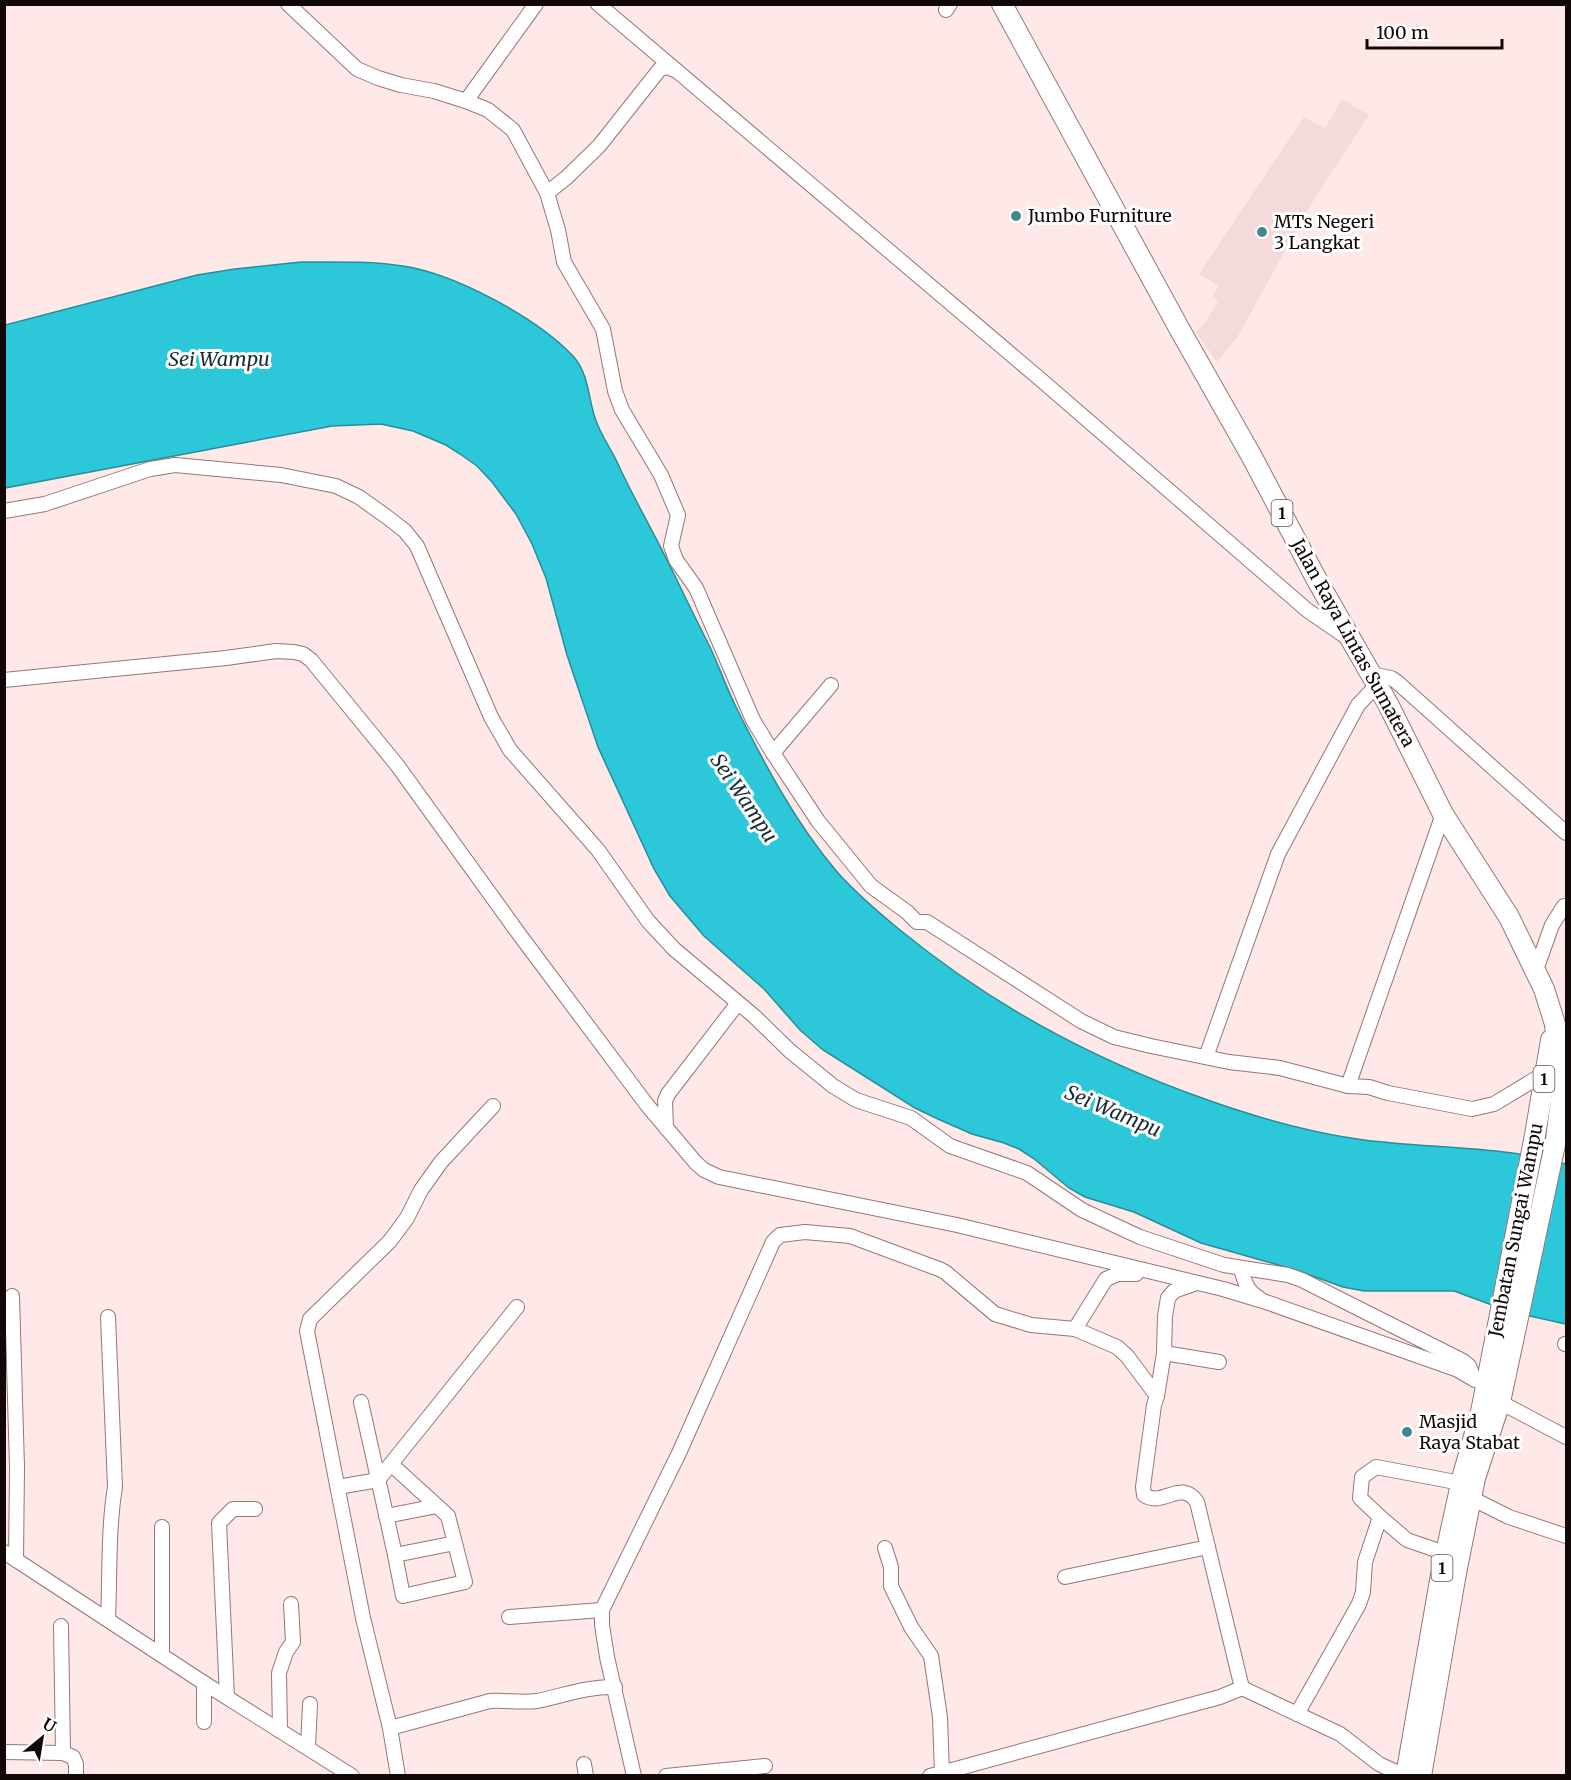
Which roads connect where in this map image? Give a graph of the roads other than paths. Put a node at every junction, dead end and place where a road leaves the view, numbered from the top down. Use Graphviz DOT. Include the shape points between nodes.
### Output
graph roads {
  1 [pos="288,4"];
  2 [pos="536,4"];
  3 [pos="598,4"];
  4 [pos="1002,4"];
  5 [pos="677,71"];
  6 [pos="466,101"];
  7 [pos="547,193"];
  8 [pos="4,511"];
  9 [pos="1351,640"];
  10 [pos="4,680"];
  11 [pos="1373,680"];
  12 [pos="831,685"];
  13 [pos="773,753"];
  14 [pos="1443,814"];
  15 [pos="1566,832"];
  16 [pos="1564,906"];
  17 [pos="1536,970"];
  18 [pos="738,1003"];
  19 [pos="1206,1057"];
  20 [pos="1552,1069"];
  21 [pos="1348,1086"];
  22 [pos="493,1106"];
  23 [pos="1562,1114"];
  24 [pos="666,1128"];
  25 [pos="1556,1140"];
  26 [pos="1241,1268"];
  27 [pos="1156,1274"];
  28 [pos="1196,1283"];
  29 [pos="12,1296"];
  30 [pos="1266,1302"];
  31 [pos="518,1308"];
  32 [pos="108,1317"];
  33 [pos="1075,1329"];
  34 [pos="1164,1353"];
  35 [pos="1219,1362"];
  36 [pos="1499,1366"];
  37 [pos="1480,1382"];
  38 [pos="1157,1396"];
  39 [pos="361,1402"];
  40 [pos="1500,1402"];
  41 [pos="1566,1437"];
  42 [pos="391,1464"];
  43 [pos="378,1480"];
  44 [pos="338,1487"];
  45 [pos="1463,1492"];
  46 [pos="437,1506"];
  47 [pos="255,1509"];
  48 [pos="386,1516"];
  49 [pos="1379,1516"];
  50 [pos="162,1527"];
  51 [pos="1566,1536"];
  52 [pos="455,1544"];
  53 [pos="1208,1547"];
  54 [pos="885,1548"];
  55 [pos="1445,1552"];
  56 [pos="395,1555"];
  57 [pos="10,1556"];
  58 [pos="1065,1577"];
  59 [pos="291,1604"];
  60 [pos="602,1610"];
  61 [pos="509,1617"];
  62 [pos="108,1619"];
  63 [pos="61,1626"];
  64 [pos="162,1655"];
  65 [pos="204,1683"];
  66 [pos="615,1688"];
  67 [pos="1242,1688"];
  68 [pos="227,1697"];
  69 [pos="310,1704"];
  70 [pos="1297,1714"];
  71 [pos="204,1722"];
  72 [pos="390,1728"];
  73 [pos="280,1731"];
  74 [pos="308,1747"];
  75 [pos="4,1752"];
  76 [pos="63,1753"];
  77 [pos="765,1766"];
  78 [pos="334,1770"];
  79 [pos="936,1774"];
  80 [pos="1412,1775"];
  81 [pos="76,1776"];
  82 [pos="352,1776"];
  83 [pos="398,1776"];
  84 [pos="634,1776"];
  85 [pos="666,1776"];
  1 -- 6 [label="street" via="357,69"];
  2 -- 6 [label="street"];
  3 -- 5 [label="street"];
  4 -- 9 [label="highway, Jalan Raya Lintas Sumatera / 1"];
  5 -- 7 [label="street" via="660,69 599,146"];
  5 -- 9 [label="street" via="1307,610"];
  6 -- 7 [label="street" via="488,110 513,130"];
  7 -- 13 [label="street" via="564,262 603,329 622,410 661,475 678,515 671,546 676,560 696,588 753,720"];
  8 -- 18 [label="street" via="45,504 150,469 175,465 291,477 336,486 358,497 405,531 417,546 491,717 510,750 598,850 648,921"];
  9 -- 11 [label="highway, Jalan Raya Lintas Sumatera / 1"];
  10 -- 24 [label="street" via="276,651 303,654 397,765"];
  11 -- 14 [label="highway, Jalan Raya Lintas Sumatera / 1"];
  11 -- 15 [label="street" via="1391,678 1397,682"];
  11 -- 19 [label="street" via="1278,854"];
  12 -- 13 [label="street"];
  13 -- 19 [label="street" via="818,820 871,886 917,922 927,922 1081,1021 1114,1037"];
  14 -- 17 [label="highway, Jalan Raya Lintas Sumatera / 1" via="1509,917"];
  14 -- 21 [label="street"];
  16 -- 17 [label="street" via="1552,925"];
  17 -- 20 [label="highway, Jalan Raya Lintas Sumatera / 1" via="1555,1024"];
  18 -- 24 [label="street" via="668,1094"];
  18 -- 26 [label="street" via="790,1052 856,1100 911,1118 950,1146 1027,1173 1082,1210 1140,1237"];
  19 -- 21 [label="street" via="1280,1068"];
  20 -- 21 [label="street" via="1494,1104 1472,1109"];
  20 -- 23 [label="highway, Jalan Raya Lintas Sumatera / 1" via="1562,1092"];
  20 -- 36 [label="highway, Jembatan Sungai Wampu / 1" via="1535,1135"];
  22 -- 44 [label="street" via="441,1162 390,1241 310,1319 308,1340"];
  23 -- 25 [label="highway, Jalan Raya Lintas Sumatera / 1"];
  24 -- 27 [label="street" via="704,1170 719,1177 978,1230"];
  25 -- 36 [label="highway, Jembatan Sungai Wampu / 1"];
  26 -- 30 [label="street" via="1253,1294"];
  26 -- 37 [label="street" via="1302,1280 1463,1361"];
  27 -- 28 [label="street"];
  27 -- 33 [label="street" via="1118,1274 1106,1279"];
  28 -- 30 [label="street"];
  28 -- 34 [label="street" via="1174,1291 1168,1298"];
  29 -- 57 [label="street" via="17,1467"];
  30 -- 37 [label="street" via="1458,1370"];
  31 -- 42 [label="street"];
  32 -- 62 [label="street" via="115,1487"];
  33 -- 38 [label="street" via="1122,1351"];
  33 -- 60 [label="street" via="1031,1325 995,1314 945,1272 856,1237 805,1232 780,1235 759,1268 679,1453"];
  34 -- 35 [label="street"];
  34 -- 38 [label="street"];
  36 -- 37 [label="highway, 1"];
  36 -- 40 [label="highway, 1"];
  37 -- 45 [label="highway, 1" via="1482,1412"];
  38 -- 53 [label="street" via="1144,1495 1151,1498 1191,1494 1197,1502"];
  39 -- 43 [label="street"];
  40 -- 41 [label="street"];
  40 -- 45 [label="highway, 1" via="1484,1449"];
  42 -- 43 [label="street"];
  42 -- 46 [label="street"];
  43 -- 44 [label="street"];
  43 -- 48 [label="street"];
  44 -- 72 [label="street" via="363,1618"];
  45 -- 49 [label="street" via="1376,1467 1362,1477 1360,1498"];
  45 -- 51 [label="street" via="1509,1517"];
  45 -- 55 [label="highway, 1"];
  45 -- 80 [label="highway, 1"];
  46 -- 48 [label="street"];
  46 -- 52 [label="street" via="448,1516"];
  47 -- 68 [label="street" via="233,1509 219,1523"];
  48 -- 56 [label="street"];
  49 -- 55 [label="street" via="1407,1540"];
  49 -- 70 [label="street" via="1365,1562 1359,1605"];
  50 -- 64 [label="street"];
  52 -- 56 [label="street"];
  52 -- 56 [label="street" via="465,1582 403,1596"];
  53 -- 58 [label="street"];
  53 -- 67 [label="street"];
  54 -- 79 [label="street" via="891,1586 910,1627 931,1656 940,1717"];
  55 -- 80 [label="highway, 1"];
  57 -- 62 [label="street"];
  59 -- 73 [label="street" via="293,1642 279,1673"];
  60 -- 61 [label="street"];
  60 -- 66 [label="street"];
  62 -- 64 [label="street"];
  63 -- 76 [label="street"];
  64 -- 65 [label="street"];
  65 -- 68 [label="street"];
  65 -- 71 [label="street"];
  66 -- 72 [label="street" via="528,1702 490,1701"];
  66 -- 84 [label="street"];
  67 -- 70 [label="street"];
  67 -- 79 [label="street"];
  68 -- 73 [label="street"];
  69 -- 74 [label="street"];
  70 -- 80 [label="street" via="1340,1734 1379,1764"];
  72 -- 83 [label="street"];
  73 -- 74 [label="street"];
  74 -- 78 [label="street"];
  75 -- 76 [label="street"];
  76 -- 81 [label="street" via="73,1757"];
  77 -- 85 [label="street"];
  78 -- 82 [label="street"];
}
